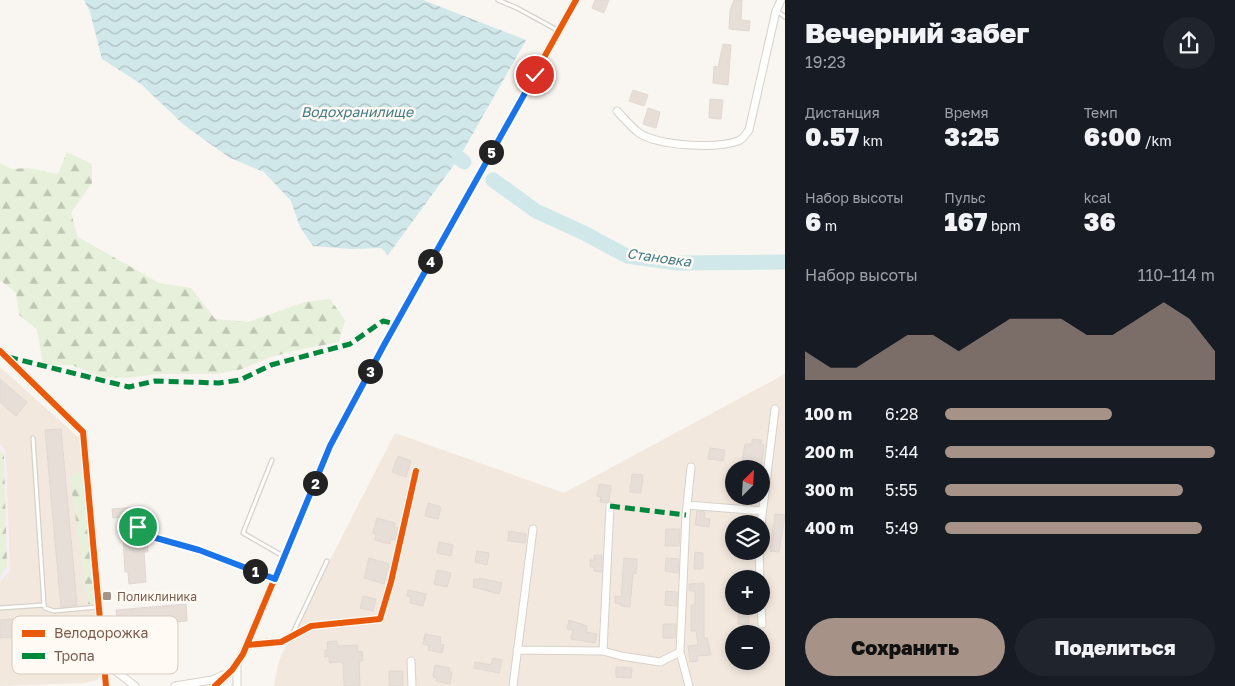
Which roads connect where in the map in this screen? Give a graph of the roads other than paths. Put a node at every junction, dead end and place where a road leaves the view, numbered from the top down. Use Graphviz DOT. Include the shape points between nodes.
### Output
graph roads {
  1 [pos="498,0"];
  2 [pos="576,0"];
  3 [pos="781,0"];
  4 [pos="776,10"];
  5 [pos="785,17"];
  6 [pos="559,31"];
  7 [pos="617,111"];
  8 [pos="0,350"];
  9 [pos="775,409"];
  10 [pos="33,438"];
  11 [pos="272,460"];
  12 [pos="691,467"];
  13 [pos="416,471"];
  14 [pos="687,505"];
  15 [pos="610,506"];
  16 [pos="762,511"];
  17 [pos="762,515"];
  18 [pos="138,527"];
  19 [pos="533,529"];
  20 [pos="284,556"];
  21 [pos="327,561"];
  22 [pos="275,579"];
  23 [pos="44,605"];
  24 [pos="99,607"];
  25 [pos="0,608"];
  26 [pos="762,615"];
  27 [pos="100,616"];
  28 [pos="762,624"];
  29 [pos="292,635"];
  30 [pos="247,644"];
  31 [pos="517,650"];
  32 [pos="603,651"];
  33 [pos="680,652"];
  34 [pos="410,661"];
  35 [pos="234,667"];
  36 [pos="119,674"];
  37 [pos="135,686"];
  38 [pos="175,686"];
  39 [pos="215,686"];
  40 [pos="237,686"];
  41 [pos="412,686"];
  42 [pos="513,686"];
  43 [pos="688,686"];
  1 -- 6 [label="lane"];
  2 -- 6 [label="street"];
  3 -- 4 [label="street"];
  4 -- 5 [label="lane"];
  4 -- 7 [label="street" via="750,130 738,141 681,145 655,139 639,133"];
  6 -- 20 [label="street" via="330,446"];
  8 -- 24 [label="street" via="83,432"];
  9 -- 16 [label="street"];
  10 -- 23 [label="lane"];
  11 -- 20 [label="lane" via="243,533"];
  12 -- 14 [label="street"];
  13 -- 29 [label="street" via="380,620 311,626"];
  14 -- 16 [label="street"];
  14 -- 33 [label="street"];
  15 -- 32 [label="street"];
  16 -- 17 [label="street"];
  18 -- 22 [label="lane" via="156,538 199,550"];
  19 -- 31 [label="street"];
  20 -- 22 [label="street"];
  21 -- 29 [label="lane"];
  22 -- 30 [label="street"];
  23 -- 24 [label="lane" via="48,611"];
  23 -- 25 [label="lane"];
  24 -- 27 [label="street"];
  26 -- 28 [label="street"];
  29 -- 30 [label="street" via="281,642"];
  30 -- 35 [label="street"];
  31 -- 32 [label="street"];
  31 -- 42 [label="street"];
  32 -- 33 [label="street" via="660,662"];
  33 -- 43 [label="street"];
  34 -- 41 [label="street"];
  35 -- 38 [label="street" via="212,680"];
  35 -- 39 [label="street"];
  35 -- 40 [label="street"];
  36 -- 37 [label="street"];
}
